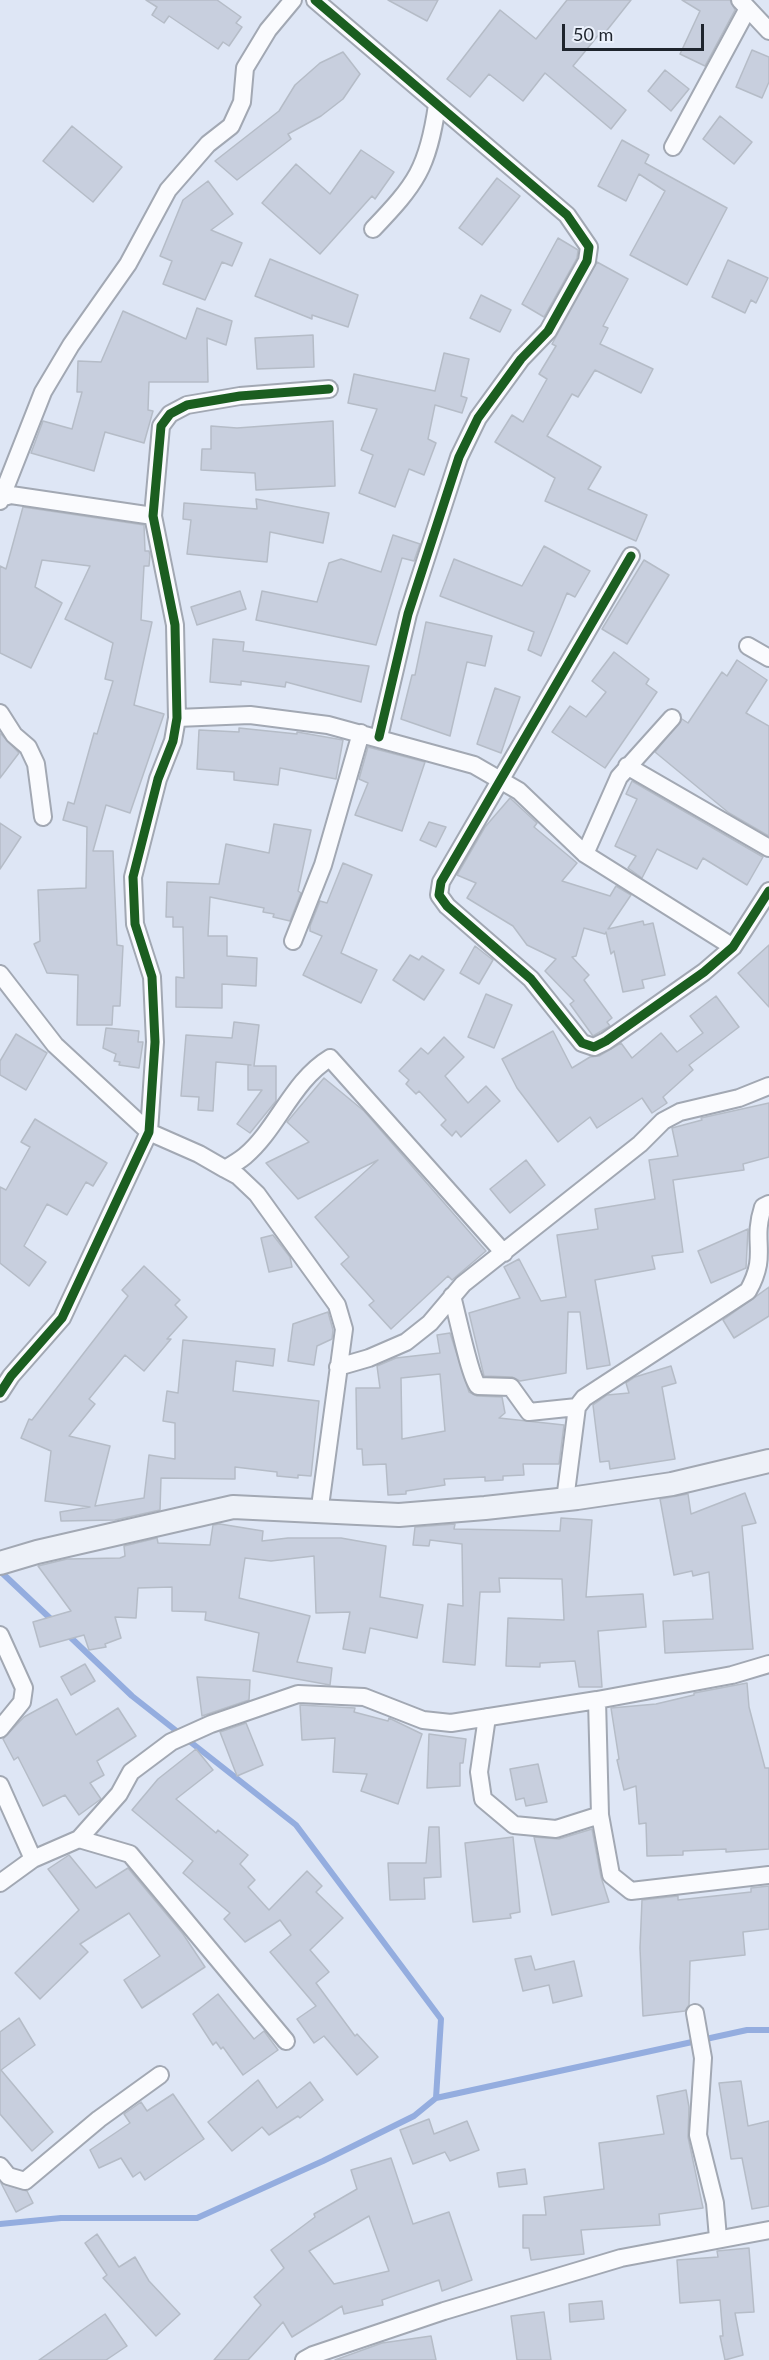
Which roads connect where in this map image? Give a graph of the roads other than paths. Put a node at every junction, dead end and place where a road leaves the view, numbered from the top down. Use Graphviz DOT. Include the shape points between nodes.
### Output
graph roads {
  1 [pos="293,0"];
  2 [pos="315,0"];
  3 [pos="743,5"];
  4 [pos="769,31"];
  5 [pos="436,105"];
  6 [pos="674,147"];
  7 [pos="373,229"];
  8 [pos="329,389"];
  9 [pos="1,499"];
  10 [pos="153,516"];
  11 [pos="632,556"];
  12 [pos="748,646"];
  13 [pos="769,658"];
  14 [pos="0,713"];
  15 [pos="177,718"];
  16 [pos="672,718"];
  17 [pos="361,733"];
  18 [pos="379,737"];
  19 [pos="627,766"];
  20 [pos="501,781"];
  21 [pos="43,817"];
  22 [pos="769,848"];
  23 [pos="585,854"];
  24 [pos="769,891"];
  25 [pos="293,941"];
  26 [pos="733,947"];
  27 [pos="0,974"];
  28 [pos="769,1086"];
  29 [pos="149,1132"];
  30 [pos="225,1169"];
  31 [pos="769,1204"];
  32 [pos="504,1253"];
  33 [pos="452,1296"];
  34 [pos="338,1367"];
  35 [pos="0,1393"];
  36 [pos="577,1407"];
  37 [pos="769,1461"];
  38 [pos="565,1500"];
  39 [pos="319,1514"];
  40 [pos="0,1563"];
  41 [pos="0,1635"];
  42 [pos="769,1664"];
  43 [pos="597,1700"];
  44 [pos="487,1717"];
  45 [pos="0,1729"];
  46 [pos="0,1785"];
  47 [pos="600,1815"];
  48 [pos="79,1839"];
  49 [pos="33,1859"];
  50 [pos="769,1875"];
  51 [pos="0,1883"];
  52 [pos="695,2013"];
  53 [pos="286,2041"];
  54 [pos="160,2075"];
  55 [pos="0,2166"];
  56 [pos="769,2230"];
  57 [pos="718,2238"];
  58 [pos="304,2360"];
  1 -- 9 [label="street" via="268,30 245,68 242,102 231,126 208,144 168,190 128,264 65,354 43,392"];
  2 -- 5 [label="street"];
  3 -- 4 [label="street"];
  3 -- 6 [label="street"];
  5 -- 7 [label="street" via="432,138 421,170 407,194"];
  5 -- 18 [label="street" via="567,215 590,247 587,261 549,331 521,359 478,418 459,457 408,614"];
  8 -- 10 [label="street" via="240,396 187,405 170,414 161,426"];
  9 -- 10 [label="street" via="11,495"];
  10 -- 15 [label="street" via="175,625"];
  11 -- 20 [label="street"];
  12 -- 13 [label="street"];
  14 -- 21 [label="street" via="14,735 28,747 36,764"];
  15 -- 17 [label="street" via="250,715"];
  15 -- 29 [label="street" via="133,878 135,924 152,977 156,1042"];
  16 -- 19 [label="street"];
  17 -- 18 [label="street"];
  17 -- 25 [label="street" via="323,865"];
  18 -- 20 [label="street" via="474,765"];
  19 -- 22 [label="street"];
  19 -- 23 [label="street"];
  20 -- 23 [label="street" via="519,790"];
  20 -- 26 [label="street" via="441,882 439,895 531,979 582,1043 594,1047 606,1041"];
  23 -- 26 [label="street"];
  24 -- 26 [label="street"];
  27 -- 29 [label="street" via="55,1045"];
  28 -- 32 [label="street" via="739,1098 680,1112 663,1121 640,1144"];
  29 -- 30 [label="street"];
  29 -- 35 [label="street" via="62,1318"];
  30 -- 32 [label="street" via="246,1156 318,1065 330,1059"];
  30 -- 34 [label="street" via="257,1194 337,1305 344,1329"];
  31 -- 36 [label="street" via="763,1207 760,1217 767,1263 763,1276 748,1291 603,1385"];
  32 -- 33 [label="street"];
  33 -- 34 [label="street" via="430,1323 406,1342"];
  33 -- 36 [label="street" via="473,1380 478,1386 511,1388 529,1412"];
  34 -- 39 [label="street"];
  36 -- 38 [label="street"];
  37 -- 38 [label="main road" via="672,1484"];
  38 -- 39 [label="main road" via="399,1515"];
  39 -- 40 [label="main road" via="233,1508"];
  41 -- 45 [label="street" via="24,1688 22,1702"];
  42 -- 43 [label="street" via="732,1675"];
  43 -- 44 [label="street"];
  43 -- 47 [label="street"];
  44 -- 47 [label="street" via="479,1772 483,1799 514,1825 556,1829"];
  44 -- 48 [label="street" via="451,1723 423,1720 364,1697 298,1694 171,1742 131,1772 119,1794"];
  46 -- 49 [label="street"];
  47 -- 50 [label="street" via="611,1875 632,1891"];
  48 -- 49 [label="street"];
  48 -- 53 [label="street" via="130,1854"];
  49 -- 51 [label="street"];
  52 -- 57 [label="street" via="703,2058 698,2135"];
  54 -- 55 [label="street" via="99,2119 25,2181 8,2176"];
  56 -- 57 [label="street"];
  57 -- 58 [label="street" via="621,2258 444,2311"];
}
